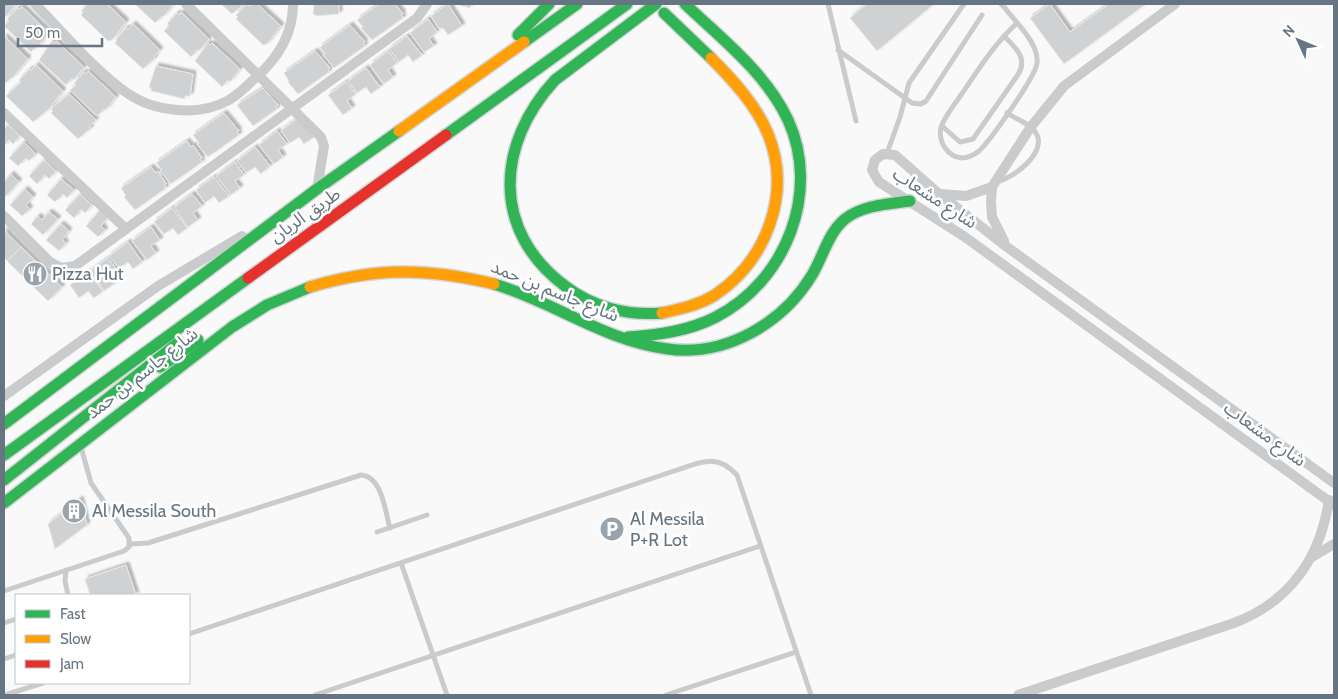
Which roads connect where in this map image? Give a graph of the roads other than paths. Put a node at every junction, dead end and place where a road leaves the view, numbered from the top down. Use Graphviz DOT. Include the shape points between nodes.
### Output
graph roads {
  1 [pos="34,4"];
  2 [pos="186,4"];
  3 [pos="293,4"];
  4 [pos="427,4"];
  5 [pos="549,4"];
  6 [pos="577,4"];
  7 [pos="627,4"];
  8 [pos="656,4"];
  9 [pos="685,4"];
  10 [pos="828,4"];
  11 [pos="963,4"];
  12 [pos="1011,4"];
  13 [pos="1175,4"];
  14 [pos="1003,6"];
  15 [pos="664,13"];
  16 [pos="982,15"];
  17 [pos="1017,23"];
  18 [pos="1004,36"];
  19 [pos="838,50"];
  20 [pos="478,74"];
  21 [pos="258,76"];
  22 [pos="904,96"];
  23 [pos="292,107"];
  24 [pos="4,113"];
  25 [pos="1007,113"];
  26 [pos="856,121"];
  27 [pos="942,126"];
  28 [pos="1030,128"];
  29 [pos="887,153"];
  30 [pos="994,185"];
  31 [pos="317,189"];
  32 [pos="938,193"];
  33 [pos="300,201"];
  34 [pos="910,201"];
  35 [pos="4,216"];
  36 [pos="126,230"];
  37 [pos="1007,247"];
  38 [pos="414,270"];
  39 [pos="294,280"];
  40 [pos="238,285"];
  41 [pos="279,287"];
  42 [pos="624,337"];
  43 [pos="4,396"];
  44 [pos="4,424"];
  45 [pos="76,424"];
  46 [pos="81,444"];
  47 [pos="4,454"];
  48 [pos="4,480"];
  49 [pos="1334,483"];
  50 [pos="1332,502"];
  51 [pos="4,504"];
  52 [pos="427,515"];
  53 [pos="390,528"];
  54 [pos="377,532"];
  55 [pos="130,544"];
  56 [pos="1334,544"];
  57 [pos="760,546"];
  58 [pos="1311,557"];
  59 [pos="401,563"];
  60 [pos="66,570"];
  61 [pos="4,591"];
  62 [pos="68,594"];
  63 [pos="190,634"];
  64 [pos="796,652"];
  65 [pos="434,655"];
  66 [pos="40,684"];
  67 [pos="5,695"];
  68 [pos="315,695"];
  69 [pos="448,695"];
  70 [pos="666,695"];
  71 [pos="811,695"];
  72 [pos="1018,695"];
  1 -- 21 [label="street" via="117,85 128,94 152,104 176,110 210,108 233,97"];
  2 -- 21 [label="street"];
  3 -- 21 [label="street" via="286,41"];
  4 -- 23 [label="street" via="418,18"];
  5 -- 20 [label="main road"];
  6 -- 20 [label="main road, طريق الريان"];
  7 -- 40 [label="main road, طريق الريان"];
  8 -- 15 [label="main road, شارع جاسم بن حمد" via="543,92 521,128 510,176 515,219 545,270 568,290 595,305 643,315 688,308 730,284 761,246 777,202 774,154 763,124 715,64"];
  9 -- 42 [label="main road, شارع جاسم بن حمد" via="766,85 784,111 793,132 801,167 798,212 788,241 773,268 760,285 738,304 696,326 667,333"];
  10 -- 19 [label="lane"];
  11 -- 22 [label="lane" via="909,83"];
  12 -- 14 [label="lane"];
  13 -- 28 [label="street" via="1064,86"];
  14 -- 17 [label="lane"];
  16 -- 22 [label="lane" via="926,101 915,104"];
  17 -- 18 [label="lane"];
  17 -- 25 [label="lane" via="1034,48 1037,63 1032,77"];
  18 -- 27 [label="lane"];
  18 -- 27 [label="lane" via="1019,52 1022,61 1020,71 976,136 969,142 956,140"];
  19 -- 22 [label="lane"];
  19 -- 26 [label="lane"];
  20 -- 31 [label="main road, طريق الريان"];
  21 -- 23 [label="street"];
  22 -- 29 [label="lane"];
  23 -- 31 [label="street" via="321,137 324,146"];
  23 -- 36 [label="street"];
  24 -- 36 [label="street"];
  25 -- 27 [label="lane" via="985,144 962,158 946,149 941,141"];
  25 -- 28 [label="lane"];
  28 -- 30 [label="street"];
  28 -- 30 [label="lane" via="1038,141 1030,159 1018,173"];
  29 -- 32 [label="street, شارع مشعاب" via="896,155"];
  29 -- 34 [label="street, شارع مشعاب" via="877,157 873,163 874,177"];
  30 -- 32 [label="street" via="966,196"];
  30 -- 37 [label="street" via="990,202 992,217"];
  31 -- 33 [label="main road, طريق الريان"];
  32 -- 37 [label="street, شارع مشعاب"];
  33 -- 43 [label="street, طريق الريان" via="158,286"];
  33 -- 44 [label="main road, طريق الريان"];
  34 -- 42 [label="main road" via="872,206 845,220 834,232 796,298 759,329 722,344 690,350 652,347"];
  34 -- 50 [label="street, شارع مشعاب" via="1004,264"];
  35 -- 36 [label="street" via="50,262 61,268 74,266"];
  37 -- 49 [label="street, شارع مشعاب"];
  38 -- 39 [label="main road" via="399,264 354,267"];
  38 -- 42 [label="main road, شارع جاسم بن حمد" via="496,284"];
  38 -- 46 [label="main road, شارع جاسم بن حمد" via="336,278 296,290 271,302 205,347"];
  40 -- 45 [label="main road" via="223,306 204,323"];
  40 -- 47 [label="main road, طريق الريان"];
  41 -- 45 [label="main road" via="249,304"];
  45 -- 48 [label="main road"];
  46 -- 51 [label="main road, شارع جاسم بن حمد"];
  46 -- 55 [label="lane" via="91,483"];
  50 -- 58 [label="street"];
  52 -- 53 [label="lane"];
  53 -- 54 [label="lane"];
  53 -- 55 [label="lane" via="376,482 361,475 148,543"];
  55 -- 60 [label="lane" via="124,551"];
  56 -- 58 [label="street"];
  57 -- 59 [label="lane" via="737,475 728,464 712,460"];
  57 -- 64 [label="lane"];
  57 -- 65 [label="lane"];
  58 -- 72 [label="street" via="1280,598 1248,618"];
  59 -- 63 [label="lane"];
  59 -- 65 [label="lane"];
  60 -- 61 [label="lane"];
  60 -- 62 [label="lane"];
  64 -- 70 [label="lane"];
  64 -- 71 [label="lane"];
  65 -- 68 [label="lane"];
  65 -- 69 [label="lane"];
  66 -- 67 [label="lane"];
}
